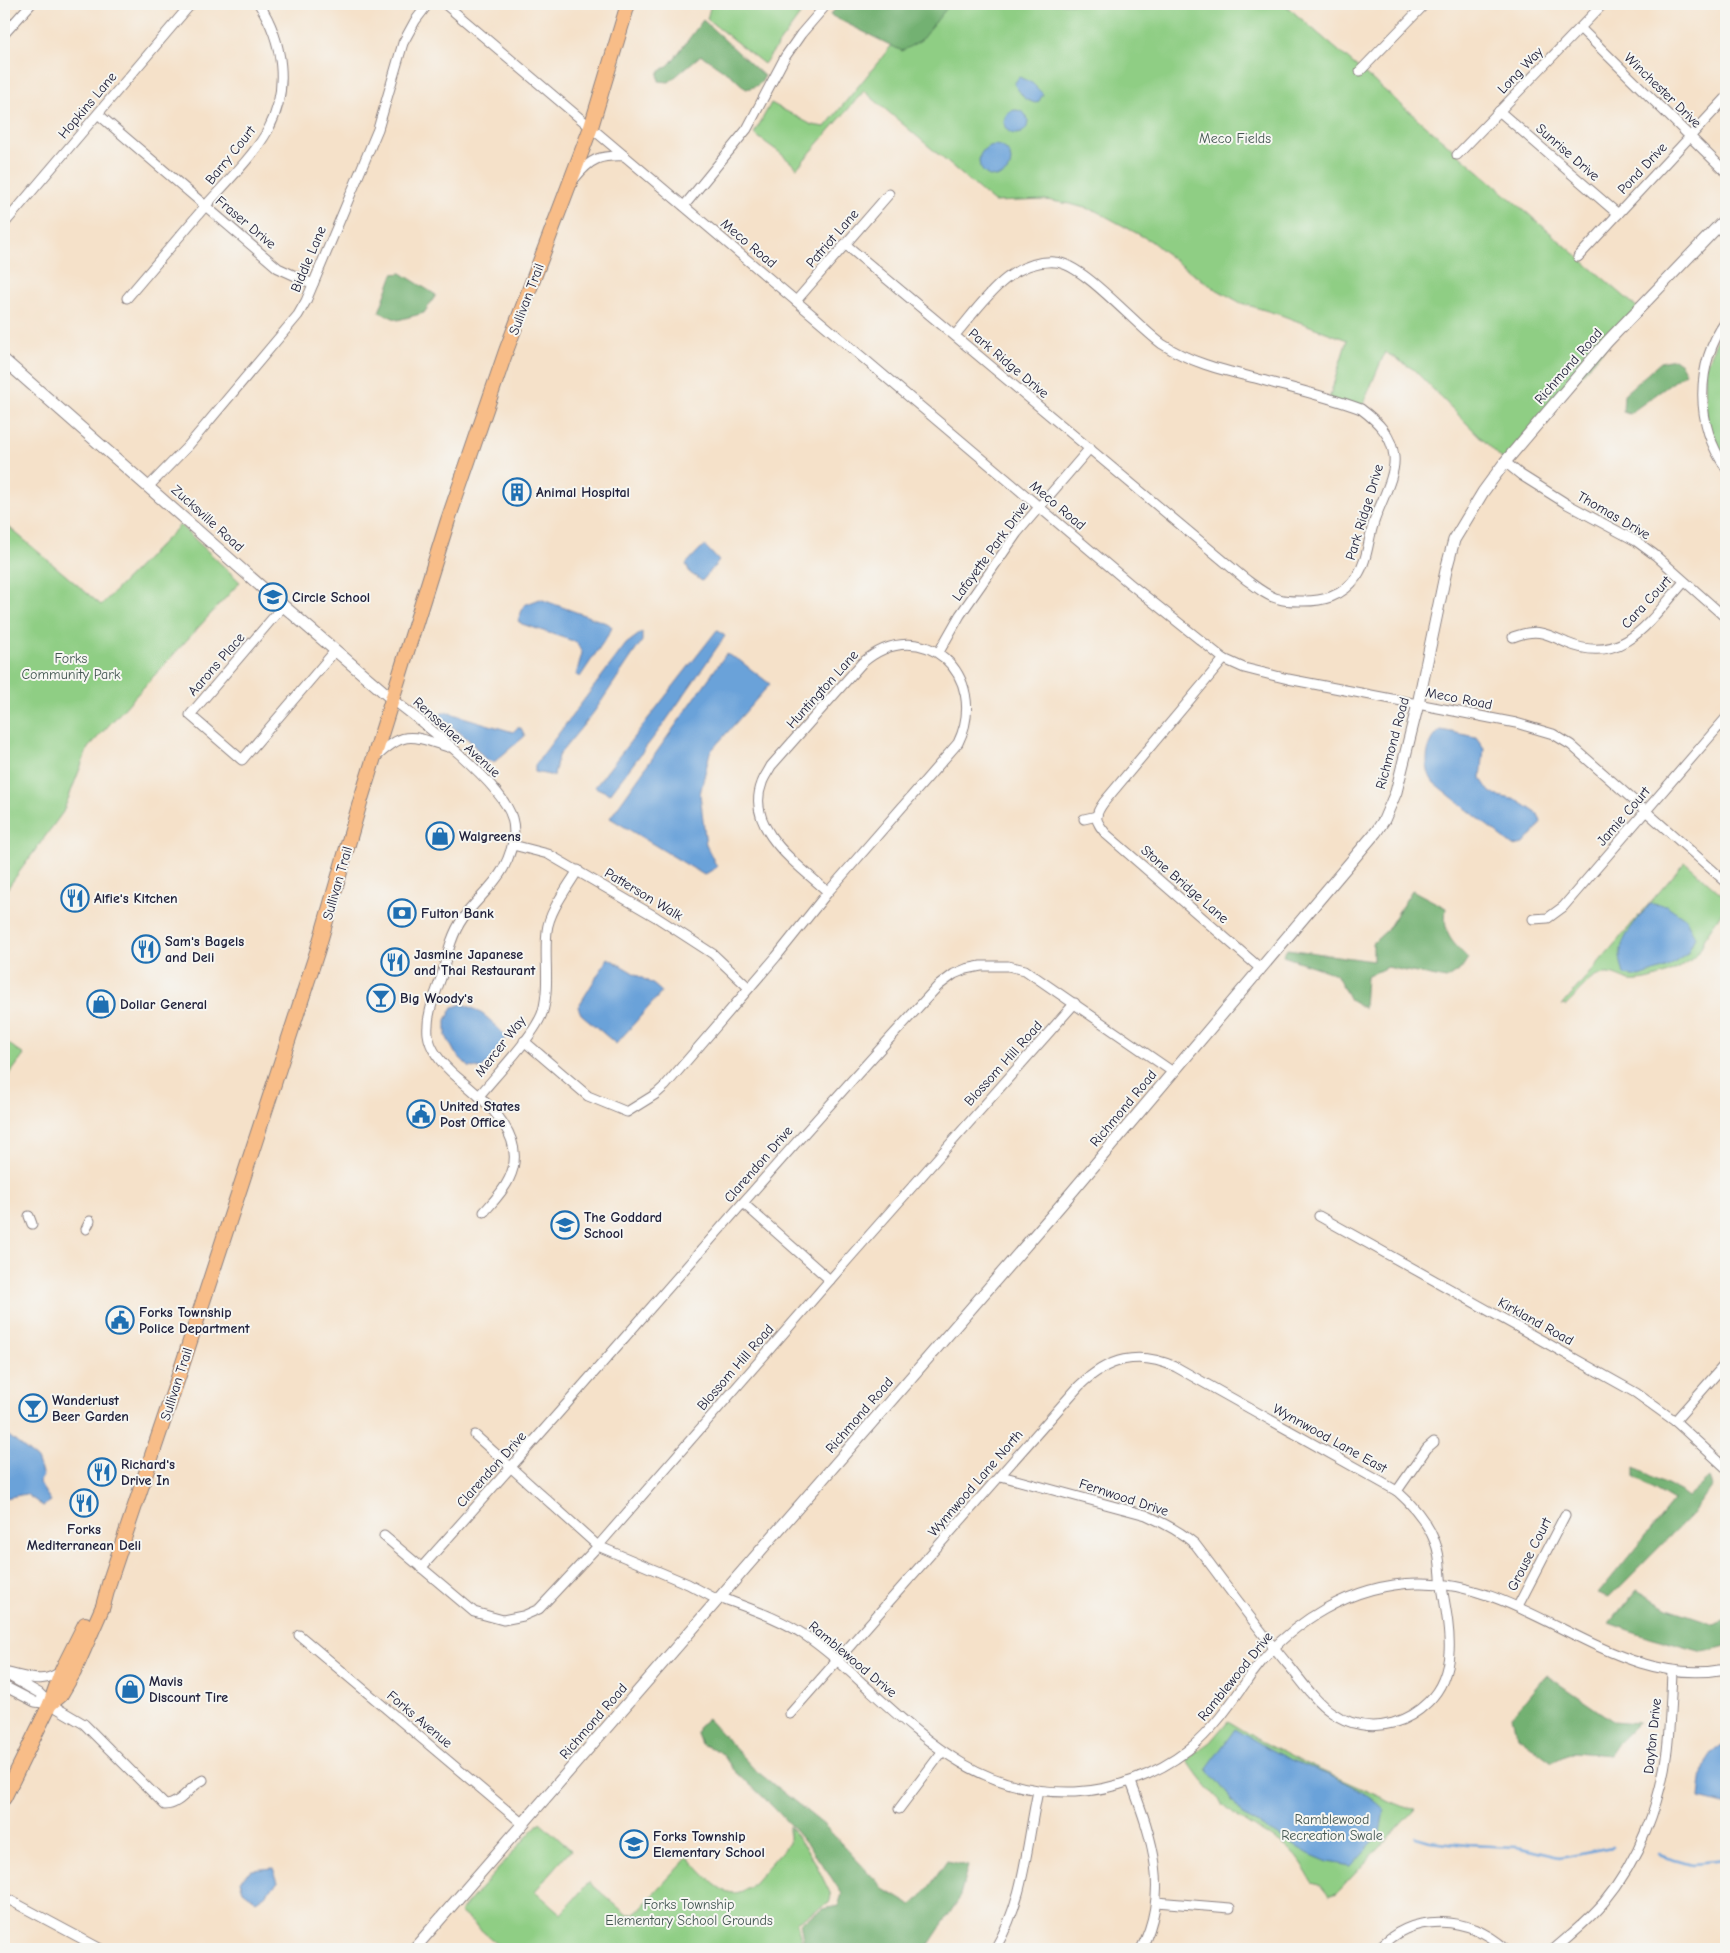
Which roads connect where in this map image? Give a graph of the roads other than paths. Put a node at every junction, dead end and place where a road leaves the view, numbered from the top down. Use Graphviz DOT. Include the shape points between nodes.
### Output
graph roads {
  1 [pos="31,4"];
  2 [pos="191,4"];
  3 [pos="259,4"];
  4 [pos="428,4"];
  5 [pos="445,4"];
  6 [pos="628,4"];
  7 [pos="827,4"];
  8 [pos="1425,4"];
  9 [pos="1603,4"];
  10 [pos="1580,28"];
  11 [pos="4,34"];
  12 [pos="1360,71"];
  13 [pos="1726,98"];
  14 [pos="1499,111"];
  15 [pos="98,114"];
  16 [pos="590,127"];
  17 [pos="1690,137"];
  18 [pos="1457,154"];
  19 [pos="625,156"];
  20 [pos="1726,172"];
  21 [pos="568,188"];
  22 [pos="889,194"];
  23 [pos="206,206"];
  24 [pos="684,206"];
  25 [pos="1618,214"];
  26 [pos="1726,218"];
  27 [pos="4,224"];
  28 [pos="845,244"];
  29 [pos="1578,256"];
  30 [pos="312,284"];
  31 [pos="127,298"];
  32 [pos="796,301"];
  33 [pos="1726,322"];
  34 [pos="956,335"];
  35 [pos="4,360"];
  36 [pos="1090,448"];
  37 [pos="1505,462"];
  38 [pos="1726,468"];
  39 [pos="150,486"];
  40 [pos="1040,507"];
  41 [pos="1684,582"];
  42 [pos="284,606"];
  43 [pos="1726,618"];
  44 [pos="1513,637"];
  45 [pos="335,651"];
  46 [pos="939,652"];
  47 [pos="1224,660"];
  48 [pos="392,699"];
  49 [pos="1418,704"];
  50 [pos="1726,718"];
  51 [pos="453,749"];
  52 [pos="374,759"];
  53 [pos="1646,811"];
  54 [pos="1097,816"];
  55 [pos="1084,819"];
  56 [pos="513,845"];
  57 [pos="578,870"];
  58 [pos="1726,882"];
  59 [pos="828,892"];
  60 [pos="1533,919"];
  61 [pos="1261,969"];
  62 [pos="749,988"];
  63 [pos="1075,1004"];
  64 [pos="524,1042"];
  65 [pos="1173,1072"];
  66 [pos="478,1096"];
  67 [pos="743,1203"];
  68 [pos="484,1212"];
  69 [pos="1319,1216"];
  70 [pos="830,1280"];
  71 [pos="1154,1360"];
  72 [pos="1726,1363"];
  73 [pos="1675,1421"];
  74 [pos="475,1435"];
  75 [pos="1434,1442"];
  76 [pos="512,1467"];
  77 [pos="1726,1468"];
  78 [pos="1001,1476"];
  79 [pos="1397,1491"];
  80 [pos="1565,1515"];
  81 [pos="384,1536"];
  82 [pos="598,1546"];
  83 [pos="421,1568"];
  84 [pos="110,1580"];
  85 [pos="1442,1586"];
  86 [pos="718,1600"];
  87 [pos="1518,1606"];
  88 [pos="299,1635"];
  89 [pos="1274,1649"];
  90 [pos="837,1660"];
  91 [pos="1726,1669"];
  92 [pos="62,1670"];
  93 [pos="1672,1671"];
  94 [pos="4,1673"];
  95 [pos="4,1686"];
  96 [pos="50,1704"];
  97 [pos="790,1714"];
  98 [pos="942,1752"];
  99 [pos="203,1780"];
  100 [pos="1127,1782"];
  101 [pos="1038,1792"];
  102 [pos="4,1798"];
  103 [pos="899,1809"];
  104 [pos="524,1824"];
  105 [pos="4,1897"];
  106 [pos="1156,1902"];
  107 [pos="1230,1908"];
  108 [pos="101,1949"];
  109 [pos="414,1949"];
  110 [pos="995,1949"];
  111 [pos="1141,1949"];
  112 [pos="1378,1949"];
  113 [pos="1506,1949"];
  114 [pos="1554,1949"];
  1 -- 11 [label="street"];
  2 -- 15 [label="street, Hopkins Lane"];
  3 -- 23 [label="street, Barry Court" via="271,26 279,53 282,90 262,140"];
  4 -- 30 [label="street, Biddle Lane" via="403,43 378,129"];
  5 -- 16 [label="street, Meco Road"];
  6 -- 16 [label="main road, Sullivan Trail"];
  7 -- 24 [label="street" via="785,57 747,129"];
  8 -- 12 [label="street"];
  9 -- 10 [label="street, Long Way"];
  10 -- 14 [label="street, Long Way"];
  10 -- 17 [label="street, Winchester Drive"];
  13 -- 17 [label="street, Pond Drive"];
  14 -- 18 [label="street, Long Way"];
  14 -- 25 [label="street, Sunrise Drive"];
  15 -- 23 [label="street, Fraser Drive"];
  15 -- 27 [label="street, Hopkins Lane"];
  16 -- 19 [label="street, Meco Road"];
  16 -- 21 [label="main road, Sullivan Trail"];
  17 -- 20 [label="street, Winchester Drive"];
  17 -- 25 [label="street, Pond Drive"];
  19 -- 21 [label="street" via="595,159 585,166"];
  19 -- 24 [label="street, Meco Road"];
  21 -- 48 [label="main road, Sullivan Trail" via="506,351 448,520"];
  22 -- 28 [label="street, Patriot Lane"];
  23 -- 30 [label="street, Fraser Drive" via="278,268"];
  23 -- 31 [label="street, Barry Court"];
  24 -- 32 [label="street, Meco Road"];
  25 -- 29 [label="street, Pond Drive"];
  26 -- 37 [label="street, Richmond Road" via="1607,342"];
  28 -- 32 [label="street, Patriot Lane"];
  28 -- 34 [label="street, Park Ridge Drive"];
  30 -- 39 [label="street, Biddle Lane" via="302,308 289,327"];
  32 -- 40 [label="street, Meco Road"];
  33 -- 38 [label="street" via="1711,349 1702,389 1706,424"];
  34 -- 36 [label="street, Park Ridge Drive"];
  34 -- 36 [label="street, Park Ridge Drive" via="1004,279 1040,262 1057,262 1087,277 1148,335 1192,360 1361,409 1386,433 1394,458 1358,576 1331,599 1315,602 1280,600 1265,593"];
  35 -- 39 [label="street, Zucksville Road"];
  36 -- 40 [label="street, Lafayette Park Drive"];
  37 -- 41 [label="street, Thomas Drive" via="1567,504 1636,541"];
  37 -- 49 [label="street, Richmond Road" via="1454,540"];
  39 -- 42 [label="street, Zucksville Road"];
  40 -- 46 [label="street, Lafayette Park Drive" via="990,570"];
  40 -- 47 [label="street, Meco Road"];
  41 -- 43 [label="street, Thomas Drive"];
  41 -- 44 [label="street, Cara Court" via="1634,637 1621,645 1596,650 1572,645 1544,633 1527,632"];
  42 -- 45 [label="street, Zucksville Road"];
  42 -- 45 [label="street, Aarons Place" via="190,715 242,760"];
  45 -- 48 [label="street, Zucksville Road"];
  46 -- 59 [label="street" via="952,665 967,696 963,733 958,743"];
  46 -- 59 [label="street, Huntington Lane" via="906,644 893,645 872,655 771,766 761,784 759,803 768,833"];
  47 -- 49 [label="street, Meco Road" via="1288,679"];
  47 -- 54 [label="street" via="1104,802"];
  48 -- 51 [label="street, Rensselaer Avenue"];
  48 -- 52 [label="main road, Sullivan Trail"];
  49 -- 53 [label="street, Meco Road" via="1516,723 1553,734 1586,758"];
  49 -- 61 [label="street, Richmond Road" via="1396,792 1384,820"];
  50 -- 53 [label="street, Jamie Court"];
  51 -- 52 [label="street" via="420,738 404,737 391,743"];
  51 -- 56 [label="street, Rensselaer Avenue" via="501,797 512,818"];
  52 -- 84 [label="main road, Sullivan Trail" via="317,952"];
  53 -- 58 [label="street, Meco Road"];
  53 -- 60 [label="street, Jamie Court" via="1563,907 1548,918"];
  54 -- 55 [label="street"];
  54 -- 61 [label="street, Stone Bridge Lane" via="1106,834"];
  56 -- 57 [label="street, Patterson Walk" via="548,854"];
  56 -- 66 [label="street, Rensselaer Avenue" via="503,870 461,921 451,943 428,1030 429,1040 443,1064"];
  57 -- 62 [label="street, Patterson Walk" via="698,943"];
  57 -- 64 [label="street, Mercer Way" via="550,918 545,998 542,1012"];
  59 -- 62 [label="street"];
  61 -- 65 [label="street, Richmond Road"];
  62 -- 64 [label="street" via="665,1086 627,1112 588,1096"];
  63 -- 65 [label="street, Clarendon Drive"];
  63 -- 67 [label="street, Clarendon Drive" via="1020,969 1001,965 981,966 954,974 938,986"];
  63 -- 70 [label="street, Blossom Hill Road"];
  64 -- 66 [label="street, Mercer Way"];
  65 -- 86 [label="street, Richmond Road" via="1056,1212"];
  66 -- 68 [label="street, Rensselaer Avenue" via="502,1121 514,1157 510,1178"];
  67 -- 70 [label="street"];
  67 -- 76 [label="street, Clarendon Drive"];
  69 -- 73 [label="street, Kirkland Road" via="1636,1393"];
  70 -- 82 [label="street, Blossom Hill Road"];
  71 -- 78 [label="street, Wynnwood Lane North" via="1119,1360 1089,1377"];
  71 -- 79 [label="street, Wynnwood Lane East" via="1176,1367"];
  72 -- 73 [label="street"];
  73 -- 77 [label="street, Kirkland Road"];
  74 -- 76 [label="street, Ramblewood Drive"];
  75 -- 79 [label="street"];
  76 -- 82 [label="street, Ramblewood Drive"];
  76 -- 83 [label="street, Clarendon Drive"];
  78 -- 89 [label="street, Fernwood Drive" via="1146,1515 1184,1534 1196,1544"];
  78 -- 90 [label="street, Wynnwood Lane North"];
  79 -- 85 [label="street, Wynnwood Lane East" via="1416,1508 1435,1541"];
  80 -- 87 [label="street, Grouse Court"];
  81 -- 83 [label="street, Blossom Hill Road"];
  82 -- 83 [label="street, Blossom Hill Road" via="539,1609 512,1619 503,1620 474,1612"];
  82 -- 86 [label="street, Ramblewood Drive"];
  84 -- 92 [label="main road, Sullivan Trail"];
  84 -- 96 [label="main road, Sullivan Trail" via="103,1606 74,1672 60,1696"];
  85 -- 87 [label="street, Ramblewood Drive" via="1474,1589"];
  85 -- 89 [label="street, Ramblewood Drive" via="1405,1584 1348,1597 1299,1626"];
  85 -- 89 [label="street" via="1448,1626 1448,1665 1434,1696 1410,1717 1371,1726 1341,1718 1322,1705"];
  86 -- 90 [label="street, Ramblewood Drive" via="722,1598 794,1628"];
  86 -- 104 [label="street, Richmond Road"];
  87 -- 93 [label="street, Ramblewood Drive" via="1608,1651 1650,1667"];
  88 -- 104 [label="street, Forks Avenue"];
  89 -- 100 [label="street, Ramblewood Drive" via="1219,1720 1187,1751"];
  90 -- 97 [label="street, Wynnwood Lane North"];
  90 -- 98 [label="street, Ramblewood Drive"];
  91 -- 93 [label="street, Ramblewood Drive"];
  92 -- 94 [label="street" via="41,1680"];
  92 -- 96 [label="main road, Sullivan Trail"];
  93 -- 114 [label="street, Dayton Drive" via="1664,1768 1654,1809 1639,1845 1604,1902"];
  94 -- 96 [label="street" via="39,1693"];
  95 -- 96 [label="street" via="35,1702"];
  96 -- 99 [label="street" via="84,1724 165,1805 172,1804"];
  96 -- 102 [label="main road, Sullivan Trail"];
  98 -- 101 [label="street, Ramblewood Drive" via="996,1781"];
  98 -- 103 [label="street"];
  100 -- 101 [label="street, Ramblewood Drive" via="1082,1792"];
  100 -- 106 [label="street" via="1131,1782 1139,1803 1155,1860"];
  101 -- 110 [label="street" via="1022,1887"];
  104 -- 109 [label="street, Richmond Road"];
  105 -- 108 [label="street"];
  106 -- 107 [label="street"];
  106 -- 111 [label="street"];
  112 -- 113 [label="street" via="1406,1930 1444,1923 1485,1933"];
}
